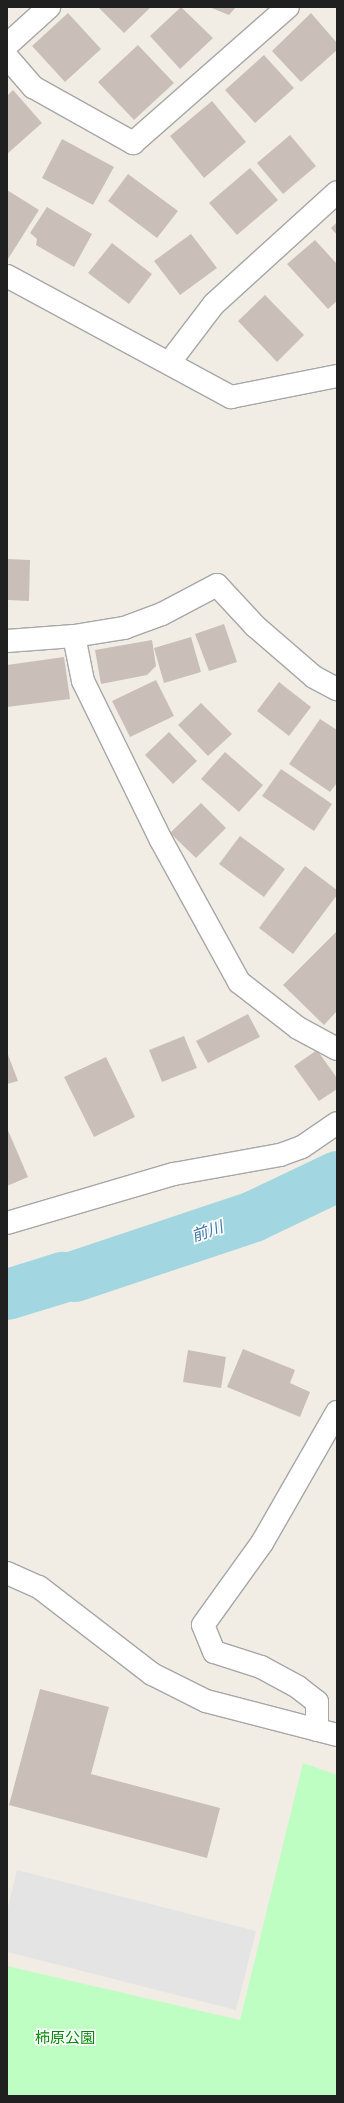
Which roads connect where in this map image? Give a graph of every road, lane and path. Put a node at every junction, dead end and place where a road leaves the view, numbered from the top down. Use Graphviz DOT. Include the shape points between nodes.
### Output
graph roads {
  1 [pos="49,7"];
  2 [pos="288,7"];
  3 [pos="7,45"];
  4 [pos="7,57"];
  5 [pos="337,192"];
  6 [pos="7,276"];
  7 [pos="169,363"];
  8 [pos="337,376"];
  9 [pos="74,636"];
  10 [pos="7,641"];
  11 [pos="337,689"];
  12 [pos="337,1049"];
  13 [pos="337,1123"];
  14 [pos="7,1223"];
  15 [pos="337,1412"];
  16 [pos="7,1573"];
  17 [pos="327,1733"];
  1 -- 3 [label="street"];
  2 -- 4 [label="street" via="133,143 33,88"];
  5 -- 7 [label="street" via="214,304"];
  6 -- 7 [label="street"];
  7 -- 8 [label="street" via="231,397"];
  9 -- 10 [label="street"];
  9 -- 11 [label="street" via="124,628 162,614 217,585 255,626 314,677"];
  9 -- 12 [label="street" via="83,681 161,840 239,982 298,1028"];
  13 -- 14 [label="street" via="302,1147 280,1155 174,1174"];
  15 -- 17 [label="street" via="262,1543 203,1625 214,1652 261,1667 298,1687 317,1702"];
  16 -- 17 [label="street" via="39,1587 152,1674 206,1701"];
}
